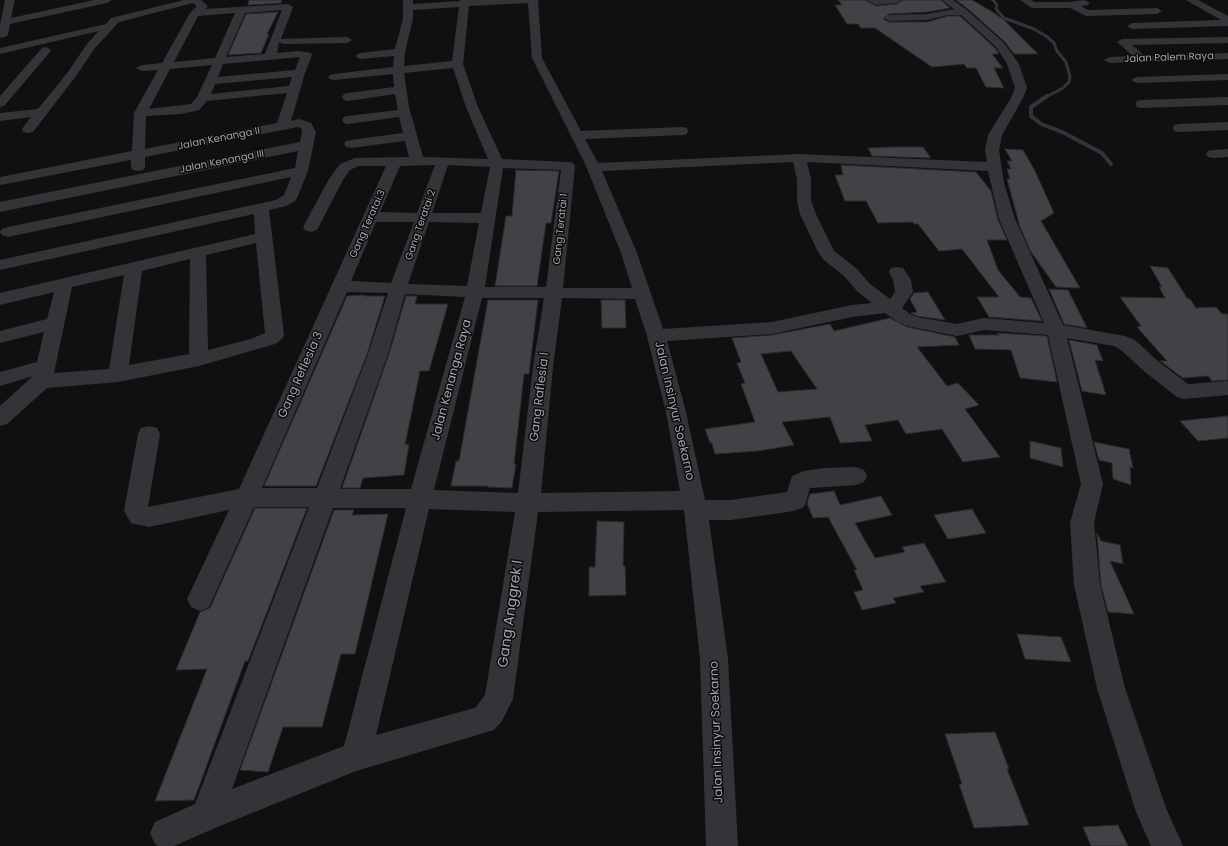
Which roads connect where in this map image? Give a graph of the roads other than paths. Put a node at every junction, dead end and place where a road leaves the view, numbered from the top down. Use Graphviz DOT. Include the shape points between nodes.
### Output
graph roads {
  1 [pos="107,0"];
  2 [pos="264,0"];
  3 [pos="533,0"];
  4 [pos="871,0"];
  5 [pos="897,0"];
  6 [pos="947,0"];
  7 [pos="1025,0"];
  8 [pos="1142,0"];
  9 [pos="1191,0"];
  10 [pos="464,2"];
  11 [pos="1097,2"];
  12 [pos="94,3"];
  13 [pos="146,3"];
  14 [pos="408,3"];
  15 [pos="10,4"];
  16 [pos="197,5"];
  17 [pos="219,5"];
  18 [pos="1072,5"];
  19 [pos="22,6"];
  20 [pos="155,10"];
  21 [pos="241,10"];
  22 [pos="1159,11"];
  23 [pos="1210,11"];
  24 [pos="1228,11"];
  25 [pos="964,12"];
  26 [pos="1052,13"];
  27 [pos="1086,13"];
  28 [pos="889,18"];
  29 [pos="6,22"];
  30 [pos="1228,22"];
  31 [pos="112,23"];
  32 [pos="1184,24"];
  33 [pos="1132,26"];
  34 [pos="17,33"];
  35 [pos="347,40"];
  36 [pos="1228,40"];
  37 [pos="1,41"];
  38 [pos="274,42"];
  39 [pos="91,46"];
  40 [pos="76,48"];
  41 [pos="0,51"];
  42 [pos="400,52"];
  43 [pos="0,54"];
  44 [pos="360,56"];
  45 [pos="270,57"];
  46 [pos="1225,58"];
  47 [pos="1143,59"];
  48 [pos="217,61"];
  49 [pos="457,64"];
  50 [pos="167,65"];
  51 [pos="142,68"];
  52 [pos="398,70"];
  53 [pos="299,73"];
  54 [pos="334,77"];
  55 [pos="1228,77"];
  56 [pos="1199,78"];
  57 [pos="1138,80"];
  58 [pos="210,81"];
  59 [pos="295,89"];
  60 [pos="400,90"];
  61 [pos="348,97"];
  62 [pos="1228,98"];
  63 [pos="1228,101"];
  64 [pos="199,102"];
  65 [pos="0,103"];
  66 [pos="291,103"];
  67 [pos="1170,103"];
  68 [pos="1141,104"];
  69 [pos="42,112"];
  70 [pos="140,113"];
  71 [pos="404,113"];
  72 [pos="0,117"];
  73 [pos="348,120"];
  74 [pos="299,123"];
  75 [pos="283,126"];
  76 [pos="1228,126"];
  77 [pos="1179,128"];
  78 [pos="28,129"];
  79 [pos="682,131"];
  80 [pos="577,135"];
  81 [pos="411,136"];
  82 [pos="351,144"];
  83 [pos="307,145"];
  84 [pos="1228,153"];
  85 [pos="138,154"];
  86 [pos="1213,154"];
  87 [pos="799,158"];
  88 [pos="442,161"];
  89 [pos="395,162"];
  90 [pos="417,162"];
  91 [pos="496,164"];
  92 [pos="605,166"];
  93 [pos="994,167"];
  94 [pos="301,171"];
  95 [pos="137,179"];
  96 [pos="0,180"];
  97 [pos="7,205"];
  98 [pos="137,205"];
  99 [pos="261,208"];
  100 [pos="370,217"];
  101 [pos="424,218"];
  102 [pos="487,218"];
  103 [pos="310,227"];
  104 [pos="136,235"];
  105 [pos="263,237"];
  106 [pos="3,251"];
  107 [pos="198,252"];
  108 [pos="134,267"];
  109 [pos="897,272"];
  110 [pos="64,284"];
  111 [pos="341,286"];
  112 [pos="398,288"];
  113 [pos="475,292"];
  114 [pos="554,292"];
  115 [pos="643,294"];
  116 [pos="0,299"];
  117 [pos="888,307"];
  118 [pos="55,323"];
  119 [pos="1056,330"];
  120 [pos="669,335"];
  121 [pos="0,337"];
  122 [pos="199,359"];
  123 [pos="44,373"];
  124 [pos="118,375"];
  125 [pos="0,379"];
  126 [pos="1228,388"];
  127 [pos="0,418"];
  128 [pos="149,434"];
  129 [pos="856,476"];
  130 [pos="247,497"];
  131 [pos="325,499"];
  132 [pos="420,499"];
  133 [pos="528,503"];
  134 [pos="708,508"];
  135 [pos="200,599"];
  136 [pos="356,756"];
  137 [pos="207,815"];
  138 [pos="166,834"];
  139 [pos="722,846"];
  140 [pos="1167,846"];
  1 -- 12 [label="street"];
  2 -- 17 [label="street"];
  3 -- 10 [label="street"];
  3 -- 80 [label="street, Jalan Insinyur Soekarno" via="537,58"];
  4 -- 5 [label="street"];
  6 -- 25 [label="street"];
  7 -- 18 [label="street" via="1032,5"];
  8 -- 22 [label="street"];
  9 -- 23 [label="street"];
  10 -- 14 [label="street"];
  10 -- 49 [label="street"];
  11 -- 18 [label="street"];
  12 -- 29 [label="street"];
  12 -- 31 [label="street"];
  13 -- 20 [label="street"];
  14 -- 42 [label="street" via="408,19"];
  15 -- 19 [label="street"];
  15 -- 29 [label="street"];
  16 -- 17 [label="street"];
  16 -- 20 [label="street"];
  16 -- 21 [label="street"];
  16 -- 50 [label="street"];
  17 -- 21 [label="street"];
  18 -- 27 [label="street"];
  20 -- 31 [label="street"];
  21 -- 38 [label="street" via="288,7"];
  21 -- 48 [label="street"];
  22 -- 27 [label="street"];
  22 -- 32 [label="street"];
  23 -- 24 [label="street"];
  23 -- 30 [label="street"];
  25 -- 28 [label="street" via="948,12 927,17"];
  25 -- 93 [label="street" via="1007,54 1021,88 995,135 992,150"];
  26 -- 27 [label="street"];
  29 -- 37 [label="street"];
  30 -- 32 [label="street"];
  31 -- 39 [label="street"];
  31 -- 41 [label="street"];
  32 -- 33 [label="street"];
  34 -- 37 [label="street"];
  35 -- 38 [label="street"];
  36 -- 47 [label="street" via="1122,42"];
  38 -- 45 [label="street"];
  39 -- 40 [label="street"];
  39 -- 69 [label="street"];
  42 -- 44 [label="street"];
  42 -- 52 [label="street"];
  43 -- 65 [label="street" via="49,50"];
  45 -- 48 [label="street"];
  45 -- 53 [label="street" via="307,55"];
  46 -- 47 [label="street, Jalan Palem Raya"];
  47 -- 57 [label="street, Jalan Palem Raya" via="1110,60"];
  48 -- 50 [label="street"];
  48 -- 58 [label="street"];
  49 -- 52 [label="street"];
  49 -- 91 [label="street"];
  50 -- 51 [label="street"];
  50 -- 70 [label="street"];
  52 -- 54 [label="street"];
  52 -- 60 [label="street"];
  53 -- 58 [label="street"];
  53 -- 59 [label="street"];
  55 -- 56 [label="street"];
  56 -- 57 [label="street"];
  56 -- 62 [label="street"];
  57 -- 67 [label="street"];
  58 -- 64 [label="street"];
  59 -- 64 [label="street"];
  59 -- 66 [label="street"];
  60 -- 61 [label="street"];
  60 -- 71 [label="street"];
  63 -- 67 [label="street"];
  64 -- 70 [label="street" via="181,110"];
  66 -- 74 [label="street" via="298,106"];
  66 -- 75 [label="street"];
  67 -- 68 [label="street"];
  69 -- 72 [label="street"];
  69 -- 78 [label="street"];
  70 -- 85 [label="street"];
  71 -- 73 [label="street"];
  71 -- 81 [label="street"];
  74 -- 75 [label="street, Jalan Kenanga II"];
  74 -- 83 [label="street" via="308,129"];
  75 -- 85 [label="street, Jalan Kenanga II"];
  76 -- 77 [label="street"];
  79 -- 80 [label="street"];
  80 -- 92 [label="street, Jalan Insinyur Soekarno"];
  81 -- 82 [label="street"];
  81 -- 90 [label="street"];
  83 -- 94 [label="street"];
  83 -- 95 [label="street, Jalan Kenanga III"];
  84 -- 86 [label="street"];
  85 -- 95 [label="street"];
  85 -- 96 [label="street, Jalan Kenanga II"];
  87 -- 92 [label="street"];
  87 -- 93 [label="street"];
  87 -- 117 [label="street" via="804,179 804,201 826,252 850,272 859,284"];
  88 -- 90 [label="street"];
  88 -- 91 [label="street"];
  88 -- 101 [label="street, Gang Teratai 2"];
  89 -- 90 [label="street"];
  89 -- 100 [label="street, Gang Teratai.3"];
  89 -- 103 [label="street" via="349,164 336,179"];
  91 -- 102 [label="street, Jalan Kenanga Raya"];
  91 -- 114 [label="street, Gang Teratai 1" via="568,166"];
  92 -- 115 [label="street, Jalan Insinyur Soekarno" via="629,254"];
  93 -- 119 [label="street" via="1007,219"];
  94 -- 98 [label="street"];
  94 -- 99 [label="street" via="290,198"];
  95 -- 97 [label="street, Jalan Kenanga III"];
  95 -- 98 [label="street"];
  97 -- 106 [label="street"];
  98 -- 104 [label="street"];
  98 -- 106 [label="street"];
  99 -- 104 [label="street"];
  99 -- 105 [label="street"];
  100 -- 101 [label="street"];
  100 -- 111 [label="street, Gang Teratai.3"];
  101 -- 102 [label="street"];
  101 -- 112 [label="street, Gang Teratai 2"];
  102 -- 113 [label="street, Jalan Kenanga Raya"];
  104 -- 106 [label="street"];
  105 -- 107 [label="street"];
  105 -- 122 [label="street" via="275,335 262,342"];
  107 -- 108 [label="street"];
  107 -- 122 [label="street"];
  108 -- 110 [label="street"];
  108 -- 124 [label="street"];
  109 -- 117 [label="street" via="902,280 904,292 896,304"];
  110 -- 116 [label="street"];
  110 -- 118 [label="street"];
  111 -- 112 [label="street"];
  111 -- 130 [label="street, Gang Reflesia 3"];
  112 -- 113 [label="street"];
  112 -- 131 [label="street, Gang Teratai 2" via="378,354"];
  113 -- 114 [label="street"];
  113 -- 132 [label="street, Jalan Kenanga Raya"];
  114 -- 115 [label="street"];
  114 -- 133 [label="street, Gang Raflesia l"];
  115 -- 120 [label="street, Jalan Insinyur Soekarno"];
  117 -- 119 [label="street" via="913,322 943,329 957,330 984,324"];
  117 -- 120 [label="street" via="852,311 772,328"];
  118 -- 121 [label="street"];
  118 -- 123 [label="street"];
  119 -- 126 [label="street" via="1124,342 1184,392"];
  119 -- 140 [label="street" via="1092,484 1082,523 1087,586 1111,688 1152,812"];
  120 -- 134 [label="street, Jalan Insinyur Soekarno" via="676,412"];
  122 -- 124 [label="street"];
  123 -- 124 [label="street" via="68,380"];
  123 -- 125 [label="street"];
  123 -- 127 [label="street"];
  128 -- 130 [label="street" via="136,511 140,516 148,517"];
  129 -- 134 [label="street" via="804,480 800,483 794,501"];
  130 -- 131 [label="street"];
  130 -- 135 [label="street, Gang Reflesia 3"];
  131 -- 132 [label="street"];
  131 -- 137 [label="street, Gang Teratai 2"];
  132 -- 133 [label="street"];
  132 -- 136 [label="street, Jalan Kenanga Raya"];
  133 -- 134 [label="street"];
  133 -- 136 [label="street, Gang Anggrek l" via="499,699 492,711 484,720"];
  134 -- 139 [label="street, Jalan Insinyur Soekarno"];
  136 -- 137 [label="street"];
  137 -- 138 [label="street"];
}
